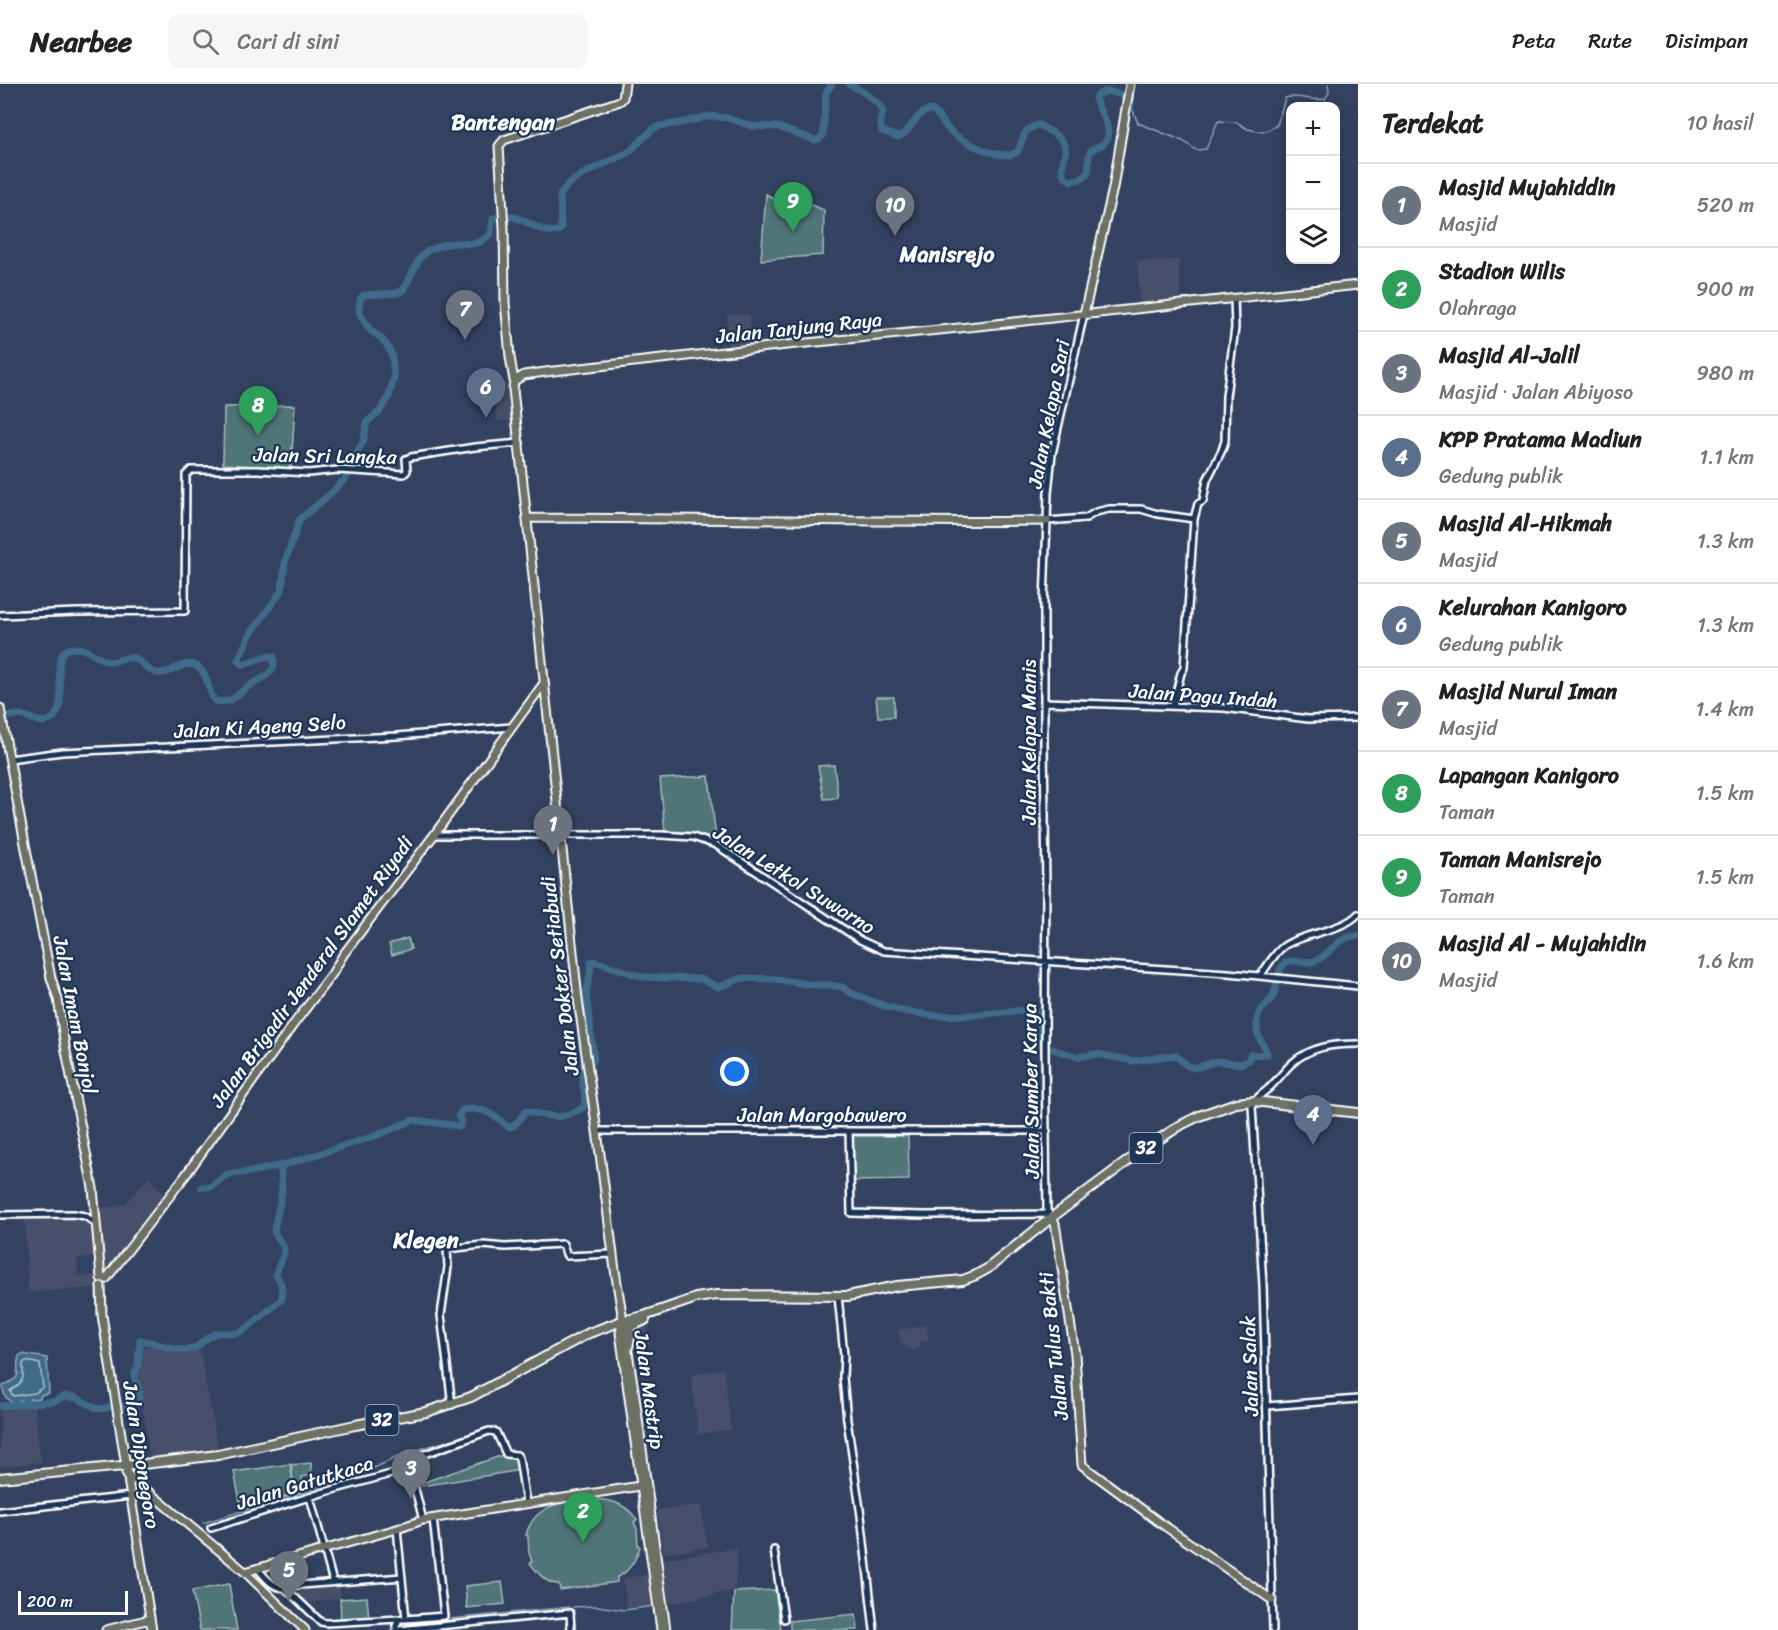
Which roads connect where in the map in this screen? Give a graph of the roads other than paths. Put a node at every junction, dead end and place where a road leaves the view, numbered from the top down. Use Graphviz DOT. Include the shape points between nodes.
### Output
graph roads {
  1 [pos="625,84"];
  2 [pos="1130,87"];
  3 [pos="1358,285"];
  4 [pos="1234,298"];
  5 [pos="1084,314"];
  6 [pos="516,379"];
  7 [pos="520,443"];
  8 [pos="528,518"];
  9 [pos="1194,519"];
  10 [pos="1047,521"];
  11 [pos="0,615"];
  12 [pos="544,682"];
  13 [pos="1045,702"];
  14 [pos="1173,705"];
  15 [pos="1,711"];
  16 [pos="1358,718"];
  17 [pos="512,727"];
  18 [pos="9,759"];
  19 [pos="561,834"];
  20 [pos="434,835"];
  21 [pos="1358,914"];
  22 [pos="1045,962"];
  23 [pos="1260,976"];
  24 [pos="1358,986"];
  25 [pos="1358,1044"];
  26 [pos="1254,1101"];
  27 [pos="1358,1113"];
  28 [pos="597,1131"];
  29 [pos="849,1131"];
  30 [pos="1047,1131"];
  31 [pos="0,1215"];
  32 [pos="1049,1216"];
  33 [pos="96,1223"];
  34 [pos="613,1254"];
  35 [pos="103,1281"];
  36 [pos="838,1296"];
  37 [pos="645,1316"];
  38 [pos="622,1321"];
  39 [pos="628,1347"];
  40 [pos="632,1396"];
  41 [pos="1358,1400"];
  42 [pos="452,1405"];
  43 [pos="1267,1406"];
  44 [pos="409,1465"];
  45 [pos="126,1469"];
  46 [pos="0,1478"];
  47 [pos="640,1486"];
  48 [pos="130,1496"];
  49 [pos="310,1497"];
  50 [pos="526,1503"];
  51 [pos="0,1511"];
  52 [pos="433,1518"];
  53 [pos="423,1520"];
  54 [pos="211,1528"];
  55 [pos="397,1529"];
  56 [pos="325,1550"];
  57 [pos="774,1550"];
  58 [pos="257,1569"];
  59 [pos="245,1572"];
  60 [pos="402,1577"];
  61 [pos="333,1582"];
  62 [pos="285,1588"];
  63 [pos="1272,1600"];
  64 [pos="660,1606"];
  65 [pos="406,1618"];
  66 [pos="150,1619"];
  67 [pos="399,1619"];
  68 [pos="784,1619"];
  69 [pos="106,1630"];
  70 [pos="152,1630"];
  71 [pos="305,1630"];
  72 [pos="397,1630"];
  73 [pos="571,1630"];
  74 [pos="661,1630"];
  75 [pos="666,1630"];
  76 [pos="874,1630"];
  77 [pos="1273,1630"];
  1 -- 6 [label="main road, Jalan Dokter Setiabudi" via="620,101 500,143 505,302"];
  2 -- 5 [label="main road" via="1113,188"];
  3 -- 4 [label="main road, Jalan Tanjung Raya"];
  4 -- 5 [label="main road, Jalan Tanjung Raya"];
  4 -- 9 [label="street" via="1225,441"];
  5 -- 6 [label="main road, Jalan Tanjung Raya" via="545,372"];
  5 -- 10 [label="street, Jalan Kelapa Sari" via="1052,454"];
  6 -- 7 [label="main road, Jalan Dokter Setiabudi" via="513,389"];
  7 -- 8 [label="main road, Jalan Dokter Setiabudi"];
  7 -- 11 [label="street, Jalan Sri Langka" via="411,457 406,459 404,474 188,471 185,611"];
  8 -- 10 [label="main road"];
  8 -- 12 [label="main road, Jalan Dokter Setiabudi"];
  9 -- 10 [label="street" via="1141,509 1109,509 1086,518"];
  9 -- 14 [label="street" via="1184,668"];
  10 -- 13 [label="street, Jalan Kelapa Manis"];
  12 -- 17 [label="main road, Jalan Brigadir Jenderal Slamet Riyadi"];
  12 -- 19 [label="main road, Jalan Dokter Setiabudi"];
  13 -- 14 [label="street, Jalan Pagu Indah"];
  13 -- 22 [label="street, Jalan Kelapa Manis"];
  14 -- 16 [label="street, Jalan Pagu Indah" via="1308,719"];
  15 -- 18 [label="main road, Jalan Imam Bonjol"];
  17 -- 18 [label="street, Jalan Ki Ageng Selo" via="62,752"];
  17 -- 20 [label="main road, Jalan Brigadir Jenderal Slamet Riyadi"];
  18 -- 33 [label="main road, Jalan Imam Bonjol" via="58,999"];
  19 -- 20 [label="street, Jalan Letkol Suwarno"];
  19 -- 22 [label="street, Jalan Letkol Suwarno" via="693,837 716,845 880,950"];
  19 -- 28 [label="main road, Jalan Dokter Setiabudi"];
  20 -- 35 [label="main road, Jalan Brigadir Jenderal Slamet Riyadi" via="185,1176"];
  21 -- 23 [label="street" via="1282,947"];
  22 -- 23 [label="street, Jalan Letkol Suwarno"];
  22 -- 30 [label="street, Jalan Sumber Karya"];
  23 -- 24 [label="street, Jalan Letkol Suwarno"];
  25 -- 26 [label="street" via="1328,1045 1308,1053"];
  26 -- 27 [label="highway, 32"];
  26 -- 32 [label="highway, 32" via="1229,1105 1181,1125"];
  26 -- 43 [label="street, Jalan Salak"];
  28 -- 29 [label="street, Jalan Margobawero"];
  28 -- 34 [label="main road, Jalan Dokter Setiabudi"];
  29 -- 30 [label="street, Jalan Margobawero"];
  29 -- 32 [label="street" via="851,1213"];
  30 -- 32 [label="street, Jalan Sumber Karya"];
  31 -- 33 [label="street" via="76,1214"];
  32 -- 36 [label="highway, 32" via="987,1269 970,1278"];
  32 -- 63 [label="main road, Jalan Tulus Bakti" via="1054,1223 1068,1302 1082,1464"];
  33 -- 35 [label="main road, Jalan Imam Bonjol"];
  34 -- 38 [label="main road, Jalan Dokter Setiabudi"];
  34 -- 42 [label="street" via="567,1256 563,1244 447,1249 441,1315"];
  35 -- 45 [label="main road, Jalan Diponegoro" via="102,1315"];
  36 -- 37 [label="highway, 32" via="717,1295"];
  36 -- 76 [label="street" via="847,1420"];
  37 -- 38 [label="highway, 32"];
  37 -- 39 [label="highway" via="642,1323 630,1327"];
  38 -- 39 [label="main road, Jalan Mastrip"];
  38 -- 40 [label="main road, Jalan Mastrip" via="620,1333"];
  38 -- 42 [label="highway, 32" via="589,1333"];
  39 -- 40 [label="main road, Jalan Mastrip"];
  40 -- 47 [label="main road, Jalan Mastrip"];
  40 -- 64 [label="main road, Jalan Mastrip"];
  41 -- 43 [label="street"];
  42 -- 45 [label="highway, 32" via="218,1455"];
  43 -- 63 [label="street, Jalan Salak"];
  44 -- 49 [label="street, Jalan Gatutkaca"];
  44 -- 50 [label="street, Jalan Gatutkaca" via="411,1459 496,1432 504,1452 519,1458"];
  44 -- 53 [label="street"];
  45 -- 46 [label="highway, 32"];
  45 -- 48 [label="main road, Jalan Diponegoro"];
  45 -- 59 [label="main road"];
  47 -- 50 [label="main road"];
  47 -- 64 [label="main road, Jalan Mastrip"];
  48 -- 51 [label="street"];
  48 -- 66 [label="main road, Jalan Diponegoro"];
  49 -- 54 [label="street, Jalan Gatutkaca"];
  49 -- 56 [label="street"];
  50 -- 52 [label="main road"];
  52 -- 53 [label="main road"];
  52 -- 65 [label="street" via="444,1616"];
  53 -- 55 [label="main road"];
  55 -- 56 [label="main road"];
  55 -- 60 [label="street"];
  56 -- 58 [label="main road"];
  56 -- 61 [label="street"];
  57 -- 68 [label="street"];
  58 -- 59 [label="main road"];
  58 -- 62 [label="street" via="272,1585"];
  59 -- 71 [label="main road"];
  60 -- 61 [label="street"];
  60 -- 65 [label="street"];
  61 -- 62 [label="street"];
  62 -- 67 [label="street" via="321,1622"];
  63 -- 77 [label="street, Jalan Salak"];
  64 -- 74 [label="main road, Jalan Mastrip"];
  64 -- 75 [label="main road, Jalan Mastrip"];
  65 -- 67 [label="street"];
  66 -- 69 [label="main road"];
  66 -- 70 [label="main road, Jalan Diponegoro"];
  67 -- 72 [label="street"];
  72 -- 73 [label="street" via="570,1613"];
}
